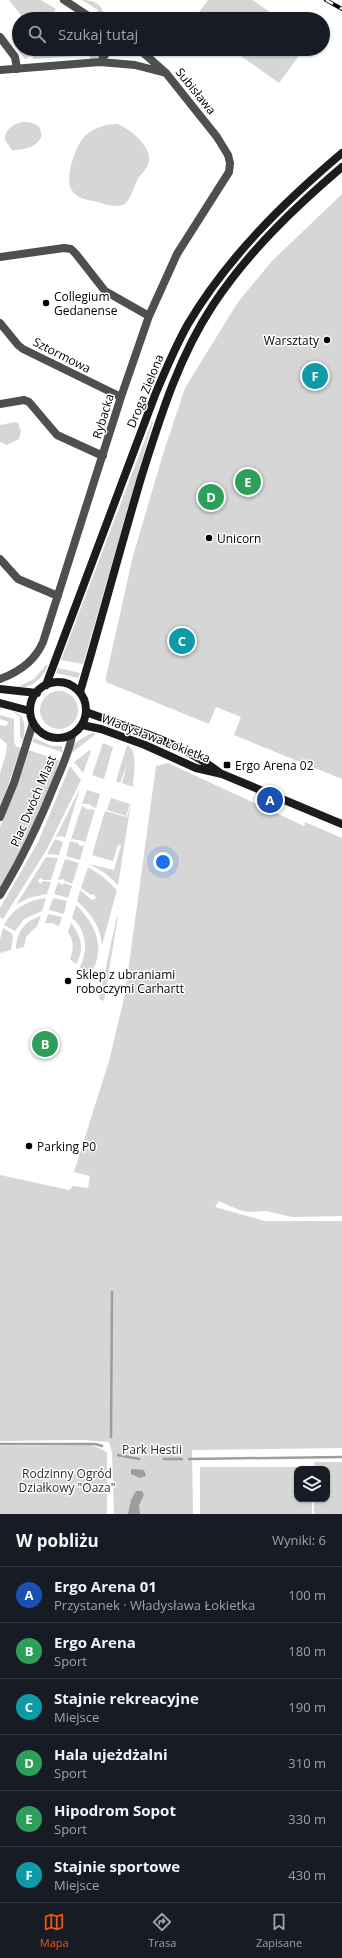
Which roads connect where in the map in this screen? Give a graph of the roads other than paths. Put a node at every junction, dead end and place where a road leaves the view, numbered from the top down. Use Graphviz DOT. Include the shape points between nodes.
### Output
graph roads {
  1 [pos="64,0"];
  2 [pos="82,12"];
  3 [pos="0,37"];
  4 [pos="12,53"];
  5 [pos="14,56"];
  6 [pos="104,56"];
  7 [pos="147,56"];
  8 [pos="100,62"];
  9 [pos="17,69"];
  10 [pos="0,70"];
  11 [pos="166,73"];
  12 [pos="342,153"];
  13 [pos="228,155"];
  14 [pos="342,167"];
  15 [pos="0,257"];
  16 [pos="149,316"];
  17 [pos="0,323"];
  18 [pos="121,397"];
  19 [pos="0,404"];
  20 [pos="103,456"];
  21 [pos="0,559"];
  22 [pos="58,596"];
  23 [pos="0,679"];
  24 [pos="46,685"];
  25 [pos="0,689"];
  26 [pos="80,692"];
  27 [pos="37,693"];
  28 [pos="0,703"];
  29 [pos="30,711"];
  30 [pos="86,712"];
  31 [pos="34,723"];
  32 [pos="82,725"];
  33 [pos="72,735"];
  34 [pos="222,774"];
  35 [pos="0,817"];
  36 [pos="342,824"];
  37 [pos="0,895"];
  1 -- 2 [label="street"];
  3 -- 4 [label="street"];
  5 -- 9 [label="street"];
  6 -- 8 [label="street"];
  7 -- 11 [label="street, Subisława"];
  8 -- 9 [label="street"];
  8 -- 11 [label="street" via="135,65"];
  9 -- 10 [label="street"];
  11 -- 13 [label="street, Subisława" via="217,137"];
  12 -- 24 [label="street, Droga Zielona" via="277,211 243,248 208,293 186,328 155,395"];
  13 -- 16 [label="street, Rybacka" via="230,163 226,179 177,254"];
  14 -- 26 [label="street, Droga Zielona" via="262,242 213,305 187,351 160,416"];
  15 -- 16 [label="street" via="71,249 105,291"];
  16 -- 18 [label="street, Rybacka"];
  17 -- 18 [label="street, Sztormowa" via="24,349"];
  18 -- 20 [label="street, Rybacka"];
  19 -- 20 [label="street" via="24,400 29,402 57,435"];
  20 -- 22 [label="street, Rybacka"];
  21 -- 22 [label="street" via="18,580"];
  22 -- 23 [label="street, Rybacka" via="40,649 20,670"];
  24 -- 26 [label="street" via="60,682"];
  24 -- 27 [label="street"];
  25 -- 27 [label="street"];
  26 -- 30 [label="street" via="86,705"];
  27 -- 29 [label="street"];
  28 -- 29 [label="street"];
  29 -- 31 [label="street"];
  30 -- 32 [label="street"];
  30 -- 34 [label="street, Władysława Łokietka" via="150,733 200,758"];
  31 -- 33 [label="street" via="39,730 54,738"];
  31 -- 35 [label="street, Plac Dwóch Miast"];
  32 -- 33 [label="street"];
  32 -- 34 [label="street, Władysława Łokietka" via="146,745 196,768"];
  33 -- 37 [label="street, Plac Dwóch Miast" via="45,809"];
  34 -- 36 [label="street, Władysława Łokietka"];
}
